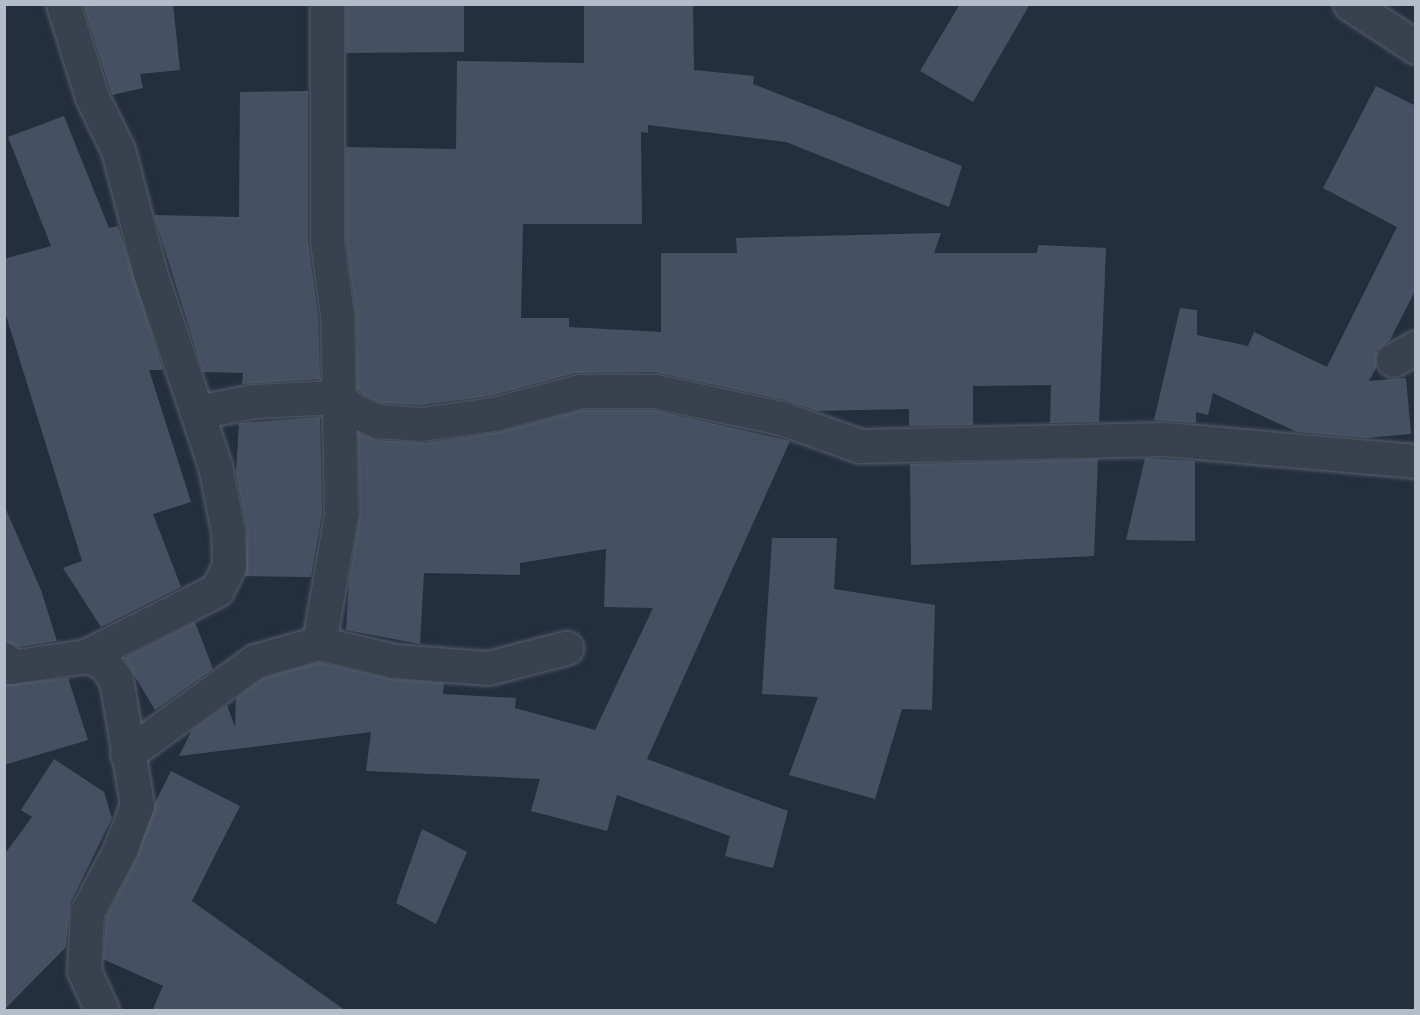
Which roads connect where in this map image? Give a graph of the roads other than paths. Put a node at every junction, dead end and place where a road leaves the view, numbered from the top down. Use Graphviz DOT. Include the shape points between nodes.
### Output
graph roads {
  1 [pos="63,4"];
  2 [pos="327,4"];
  3 [pos="1350,4"];
  4 [pos="1416,47"];
  5 [pos="337,397"];
  6 [pos="197,412"];
  7 [pos="1416,461"];
  8 [pos="319,643"];
  9 [pos="566,648"];
  10 [pos="86,656"];
  11 [pos="6,665"];
  12 [pos="127,754"];
  13 [pos="102,1011"];
  1 -- 6 [label="street" via="92,98 118,150 150,273"];
  2 -- 5 [label="street" via="327,241 337,314"];
  3 -- 4 [label="street"];
  5 -- 6 [label="street" via="254,401"];
  5 -- 7 [label="street" via="354,411 376,421 422,424 494,414 580,391 655,391 782,418 860,446 1164,439"];
  5 -- 8 [label="street" via="340,514"];
  6 -- 10 [label="street" via="215,466 228,531 229,566 217,590"];
  8 -- 9 [label="street" via="394,661 488,668"];
  8 -- 12 [label="street" via="255,661"];
  10 -- 11 [label="street"];
  10 -- 12 [label="street" via="103,662 116,679"];
  12 -- 13 [label="street" via="137,805 120,850 87,912 84,942 84,971"];
}
